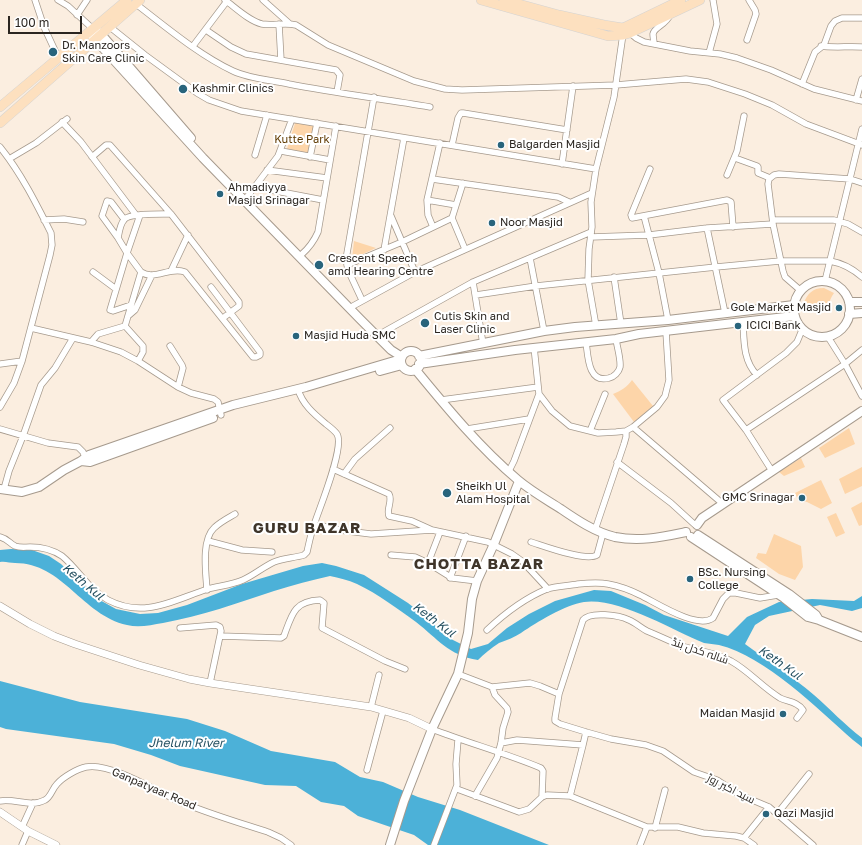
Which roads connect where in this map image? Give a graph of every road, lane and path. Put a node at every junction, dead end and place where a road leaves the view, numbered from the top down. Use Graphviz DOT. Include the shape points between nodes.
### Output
graph roads {
  1 [pos="35,0"];
  2 [pos="58,0"];
  3 [pos="87,0"];
  4 [pos="126,0"];
  5 [pos="263,0"];
  6 [pos="481,0"];
  7 [pos="504,0"];
  8 [pos="681,0"];
  9 [pos="700,0"];
  10 [pos="713,0"];
  11 [pos="749,0"];
  12 [pos="226,1"];
  13 [pos="138,2"];
  14 [pos="78,15"];
  15 [pos="670,15"];
  16 [pos="862,18"];
  17 [pos="279,24"];
  18 [pos="290,24"];
  19 [pos="110,27"];
  20 [pos="206,30"];
  21 [pos="91,31"];
  22 [pos="625,32"];
  23 [pos="98,37"];
  24 [pos="747,40"];
  25 [pos="654,44"];
  26 [pos="193,46"];
  27 [pos="821,46"];
  28 [pos="862,47"];
  29 [pos="709,53"];
  30 [pos="58,57"];
  31 [pos="281,60"];
  32 [pos="862,79"];
  33 [pos="802,84"];
  34 [pos="616,85"];
  35 [pos="573,86"];
  36 [pos="337,92"];
  37 [pos="374,97"];
  38 [pos="856,100"];
  39 [pos="862,101"];
  40 [pos="0,107"];
  41 [pos="430,108"];
  42 [pos="267,115"];
  43 [pos="744,116"];
  44 [pos="292,119"];
  45 [pos="0,123"];
  46 [pos="317,123"];
  47 [pos="336,126"];
  48 [pos="862,129"];
  49 [pos="567,130"];
  50 [pos="368,132"];
  51 [pos="404,138"];
  52 [pos="440,143"];
  53 [pos="452,145"];
  54 [pos="860,145"];
  55 [pos="0,147"];
  56 [pos="281,151"];
  57 [pos="255,155"];
  58 [pos="92,157"];
  59 [pos="310,157"];
  60 [pos="735,158"];
  61 [pos="9,159"];
  62 [pos="330,160"];
  63 [pos="562,164"];
  64 [pos="596,169"];
  65 [pos="650,169"];
  66 [pos="267,170"];
  67 [pos="726,175"];
  68 [pos="327,178"];
  69 [pos="770,178"];
  70 [pos="432,179"];
  71 [pos="850,179"];
  72 [pos="463,183"];
  73 [pos="862,183"];
  74 [pos="255,187"];
  75 [pos="592,193"];
  76 [pos="247,197"];
  77 [pos="324,200"];
  78 [pos="428,200"];
  79 [pos="569,202"];
  80 [pos="456,206"];
  81 [pos="171,214"];
  82 [pos="138,215"];
  83 [pos="391,216"];
  84 [pos="644,216"];
  85 [pos="452,218"];
  86 [pos="124,219"];
  87 [pos="44,220"];
  88 [pos="839,221"];
  89 [pos="84,222"];
  90 [pos="773,222"];
  91 [pos="733,227"];
  92 [pos="433,228"];
  93 [pos="707,228"];
  94 [pos="862,232"];
  95 [pos="188,235"];
  96 [pos="591,235"];
  97 [pos="649,235"];
  98 [pos="118,238"];
  99 [pos="402,242"];
  100 [pos="465,249"];
  101 [pos="384,250"];
  102 [pos="127,253"];
  103 [pos="302,254"];
  104 [pos="530,258"];
  105 [pos="780,261"];
  106 [pos="830,261"];
  107 [pos="347,265"];
  108 [pos="716,267"];
  109 [pos="171,271"];
  110 [pos="93,272"];
  111 [pos="141,272"];
  112 [pos="415,272"];
  113 [pos="659,273"];
  114 [pos="152,275"];
  115 [pos="614,277"];
  116 [pos="862,277"];
  117 [pos="588,280"];
  118 [pos="825,281"];
  119 [pos="473,282"];
  120 [pos="536,286"];
  121 [pos="211,287"];
  122 [pos="116,289"];
  123 [pos="800,290"];
  124 [pos="476,295"];
  125 [pos="362,300"];
  126 [pos="849,302"];
  127 [pos="862,302"];
  128 [pos="131,305"];
  129 [pos="794,305"];
  130 [pos="353,306"];
  131 [pos="230,312"];
  132 [pos="725,313"];
  133 [pos="862,313"];
  134 [pos="849,314"];
  135 [pos="128,316"];
  136 [pos="705,316"];
  137 [pos="794,316"];
  138 [pos="223,318"];
  139 [pos="668,320"];
  140 [pos="743,322"];
  141 [pos="621,324"];
  142 [pos="125,326"];
  143 [pos="596,326"];
  144 [pos="706,327"];
  145 [pos="31,328"];
  146 [pos="802,330"];
  147 [pos="544,331"];
  148 [pos="666,332"];
  149 [pos="380,334"];
  150 [pos="828,337"];
  151 [pos="73,338"];
  152 [pos="616,339"];
  153 [pos="91,342"];
  154 [pos="586,342"];
  155 [pos="483,344"];
  156 [pos="170,346"];
  157 [pos="534,347"];
  158 [pos="862,350"];
  159 [pos="419,356"];
  160 [pos="402,359"];
  161 [pos="22,361"];
  162 [pos="138,361"];
  163 [pos="0,364"];
  164 [pos="845,364"];
  165 [pos="417,367"];
  166 [pos="757,375"];
  167 [pos="178,387"];
  168 [pos="538,387"];
  169 [pos="299,391"];
  170 [pos="539,394"];
  171 [pos="605,394"];
  172 [pos="862,396"];
  173 [pos="441,400"];
  174 [pos="0,407"];
  175 [pos="862,411"];
  176 [pos="221,412"];
  177 [pos="530,419"];
  178 [pos="633,427"];
  179 [pos="390,428"];
  180 [pos="0,429"];
  181 [pos="468,429"];
  182 [pos="626,430"];
  183 [pos="746,430"];
  184 [pos="590,431"];
  185 [pos="23,436"];
  186 [pos="83,459"];
  187 [pos="618,462"];
  188 [pos="333,469"];
  189 [pos="509,471"];
  190 [pos="772,471"];
  191 [pos="344,474"];
  192 [pos="519,481"];
  193 [pos="2,489"];
  194 [pos="723,504"];
  195 [pos="235,514"];
  196 [pos="314,524"];
  197 [pos="695,524"];
  198 [pos="432,530"];
  199 [pos="599,531"];
  200 [pos="440,532"];
  201 [pos="692,534"];
  202 [pos="466,536"];
  203 [pos="0,537"];
  204 [pos="208,541"];
  205 [pos="531,542"];
  206 [pos="494,544"];
  207 [pos="272,552"];
  208 [pos="391,555"];
  209 [pos="428,563"];
  210 [pos="450,578"];
  211 [pos="477,581"];
  212 [pos="548,589"];
  213 [pos="207,590"];
  214 [pos="784,596"];
  215 [pos="0,606"];
  216 [pos="180,628"];
  217 [pos="487,630"];
  218 [pos="220,636"];
  219 [pos="862,637"];
  220 [pos="405,669"];
  221 [pos="459,670"];
  222 [pos="379,675"];
  223 [pos="210,683"];
  224 [pos="492,687"];
  225 [pos="560,694"];
  226 [pos="371,707"];
  227 [pos="383,711"];
  228 [pos="797,718"];
  229 [pos="432,729"];
  230 [pos="586,732"];
  231 [pos="458,740"];
  232 [pos="501,743"];
  233 [pos="583,745"];
  234 [pos="498,752"];
  235 [pos="367,770"];
  236 [pos="809,774"];
  237 [pos="457,788"];
  238 [pos="665,790"];
  239 [pos="475,796"];
  240 [pos="570,796"];
  241 [pos="542,797"];
  242 [pos="0,801"];
  243 [pos="33,804"];
  244 [pos="768,808"];
  245 [pos="0,812"];
  246 [pos="777,814"];
  247 [pos="647,827"];
  248 [pos="654,828"];
  249 [pos="25,829"];
  250 [pos="744,838"];
  251 [pos="22,845"];
  252 [pos="56,845"];
  253 [pos="291,845"];
  254 [pos="390,845"];
  255 [pos="434,845"];
  256 [pos="640,845"];
  257 [pos="754,845"];
  258 [pos="813,845"];
  1 -- 30 [label="street"];
  2 -- 14 [label="street"];
  3 -- 14 [label="street"];
  4 -- 21 [label="main road"];
  5 -- 18 [label="street"];
  6 -- 22 [label="main road" via="608,36"];
  7 -- 22 [label="main road"];
  8 -- 22 [label="main road"];
  9 -- 15 [label="main road"];
  10 -- 29 [label="street" via="717,24"];
  11 -- 24 [label="street" via="756,14"];
  12 -- 17 [label="street" via="256,22"];
  12 -- 20 [label="street"];
  13 -- 19 [label="main road"];
  13 -- 26 [label="street"];
  14 -- 21 [label="street"];
  15 -- 22 [label="main road"];
  15 -- 25 [label="street" via="668,21 655,31"];
  16 -- 27 [label="street" via="842,18 834,21"];
  17 -- 18 [label="street"];
  17 -- 31 [label="street"];
  18 -- 35 [label="street" via="328,45 414,81 445,89"];
  19 -- 23 [label="main road"];
  19 -- 42 [label="street" via="203,97 235,109"];
  20 -- 26 [label="street"];
  20 -- 31 [label="street" via="239,52"];
  21 -- 23 [label="main road"];
  21 -- 30 [label="main road"];
  22 -- 25 [label="street" via="639,40"];
  22 -- 34 [label="street"];
  23 -- 45 [label="main road"];
  23 -- 76 [label="main road"];
  23 -- 160 [label="main road" via="203,158"];
  25 -- 29 [label="street"];
  26 -- 36 [label="street" via="242,74"];
  27 -- 28 [label="street"];
  27 -- 33 [label="street" via="815,52"];
  29 -- 33 [label="street" via="750,62"];
  30 -- 40 [label="main road"];
  31 -- 36 [label="street" via="336,70 340,75"];
  32 -- 38 [label="street"];
  33 -- 38 [label="street"];
  34 -- 35 [label="street"];
  34 -- 54 [label="street" via="686,79 708,82 772,105 806,124"];
  34 -- 64 [label="street"];
  35 -- 49 [label="street"];
  36 -- 37 [label="street"];
  37 -- 41 [label="street"];
  37 -- 50 [label="street"];
  38 -- 39 [label="street"];
  42 -- 44 [label="street"];
  42 -- 57 [label="street"];
  43 -- 60 [label="street"];
  44 -- 46 [label="street"];
  44 -- 56 [label="street"];
  46 -- 47 [label="street"];
  46 -- 59 [label="street"];
  47 -- 50 [label="street"];
  47 -- 62 [label="street"];
  48 -- 54 [label="street"];
  49 -- 53 [label="street" via="461,113"];
  49 -- 63 [label="street"];
  50 -- 51 [label="street"];
  50 -- 107 [label="street"];
  51 -- 52 [label="street"];
  51 -- 83 [label="street"];
  52 -- 53 [label="street"];
  52 -- 70 [label="street"];
  53 -- 63 [label="street"];
  54 -- 71 [label="street"];
  55 -- 61 [label="street"];
  56 -- 59 [label="street"];
  56 -- 66 [label="street"];
  58 -- 61 [label="street" via="65,121"];
  58 -- 81 [label="street" via="106,145 110,145"];
  58 -- 82 [label="street"];
  59 -- 62 [label="street"];
  60 -- 67 [label="street"];
  60 -- 69 [label="street" via="757,166 758,173"];
  61 -- 87 [label="street"];
  62 -- 68 [label="street"];
  63 -- 64 [label="street"];
  64 -- 75 [label="street"];
  65 -- 84 [label="street" via="631,216"];
  66 -- 68 [label="street"];
  66 -- 74 [label="street"];
  68 -- 77 [label="street"];
  69 -- 71 [label="street" via="774,174 779,174"];
  69 -- 90 [label="street" via="768,184"];
  70 -- 72 [label="street"];
  70 -- 78 [label="street"];
  71 -- 73 [label="street"];
  71 -- 88 [label="street"];
  72 -- 79 [label="street" via="558,197"];
  72 -- 80 [label="street"];
  74 -- 76 [label="street"];
  74 -- 77 [label="street"];
  75 -- 79 [label="street"];
  75 -- 96 [label="street"];
  76 -- 103 [label="main road"];
  77 -- 103 [label="street" via="318,232 310,247"];
  78 -- 80 [label="street"];
  78 -- 92 [label="street" via="428,215"];
  79 -- 100 [label="street"];
  80 -- 85 [label="street"];
  81 -- 82 [label="street"];
  81 -- 95 [label="street"];
  82 -- 86 [label="street"];
  82 -- 102 [label="street"];
  83 -- 99 [label="street"];
  83 -- 101 [label="street"];
  84 -- 91 [label="street" via="728,200 731,202"];
  84 -- 97 [label="street"];
  85 -- 92 [label="street"];
  85 -- 100 [label="street"];
  86 -- 98 [label="street"];
  86 -- 98 [label="street" via="108,201 102,216"];
  87 -- 89 [label="street"];
  87 -- 145 [label="street" via="51,233 52,244"];
  88 -- 90 [label="street"];
  88 -- 94 [label="street"];
  88 -- 106 [label="street"];
  90 -- 91 [label="street"];
  90 -- 105 [label="street"];
  91 -- 93 [label="street"];
  92 -- 99 [label="street"];
  93 -- 97 [label="street"];
  93 -- 108 [label="street"];
  95 -- 109 [label="street"];
  95 -- 131 [label="street" via="240,302 239,306"];
  96 -- 97 [label="street"];
  96 -- 104 [label="street"];
  96 -- 117 [label="street"];
  97 -- 113 [label="street"];
  98 -- 102 [label="street"];
  99 -- 101 [label="street"];
  99 -- 112 [label="street"];
  100 -- 112 [label="street"];
  101 -- 107 [label="street"];
  102 -- 111 [label="street"];
  102 -- 122 [label="street"];
  103 -- 130 [label="main road"];
  104 -- 119 [label="street"];
  104 -- 120 [label="street"];
  105 -- 106 [label="street"];
  105 -- 108 [label="street"];
  105 -- 123 [label="street" via="784,275"];
  106 -- 116 [label="street" via="846,266"];
  106 -- 118 [label="street"];
  107 -- 125 [label="street"];
  108 -- 113 [label="street"];
  108 -- 132 [label="street"];
  109 -- 114 [label="street"];
  109 -- 138 [label="street" via="182,271 187,274"];
  110 -- 122 [label="street"];
  111 -- 114 [label="street"];
  111 -- 128 [label="street"];
  112 -- 125 [label="street"];
  113 -- 115 [label="street"];
  113 -- 139 [label="street"];
  114 -- 135 [label="street" via="134,310"];
  115 -- 117 [label="street"];
  115 -- 141 [label="street"];
  117 -- 120 [label="street"];
  117 -- 143 [label="street"];
  118 -- 123 [label="main road" via="815,281"];
  118 -- 126 [label="main road" via="840,287"];
  119 -- 124 [label="street"];
  119 -- 149 [label="street"];
  120 -- 124 [label="street"];
  120 -- 147 [label="street"];
  121 -- 131 [label="street"];
  122 -- 128 [label="street" via="110,310"];
  123 -- 129 [label="main road"];
  124 -- 155 [label="street"];
  125 -- 130 [label="street"];
  126 -- 127 [label="main road"];
  126 -- 134 [label="main road"];
  128 -- 135 [label="street"];
  129 -- 132 [label="main road"];
  129 -- 137 [label="main road"];
  130 -- 149 [label="main road"];
  131 -- 138 [label="street"];
  131 -- 138 [label="street" via="260,355 253,356"];
  132 -- 136 [label="main road"];
  133 -- 134 [label="main road"];
  134 -- 150 [label="main road" via="843,327"];
  135 -- 142 [label="street"];
  136 -- 139 [label="main road"];
  136 -- 144 [label="main road"];
  137 -- 140 [label="main road"];
  137 -- 146 [label="main road"];
  139 -- 141 [label="main road"];
  140 -- 144 [label="main road"];
  140 -- 166 [label="street" via="744,345 749,365"];
  141 -- 143 [label="main road"];
  142 -- 153 [label="street" via="98,334"];
  142 -- 162 [label="street" via="143,346"];
  143 -- 147 [label="main road"];
  144 -- 148 [label="main road"];
  145 -- 151 [label="street"];
  145 -- 161 [label="street"];
  146 -- 150 [label="main road" via="816,337"];
  146 -- 166 [label="street" via="792,348"];
  147 -- 155 [label="main road"];
  148 -- 152 [label="main road"];
  148 -- 178 [label="street" via="669,380 665,396 657,407"];
  149 -- 160 [label="main road"];
  150 -- 164 [label="street"];
  151 -- 153 [label="street"];
  151 -- 185 [label="street" via="55,368 41,385"];
  152 -- 154 [label="main road"];
  152 -- 154 [label="street" via="620,366 618,372 605,379 594,376 590,370"];
  153 -- 162 [label="street"];
  154 -- 157 [label="main road"];
  155 -- 159 [label="main road"];
  156 -- 167 [label="street" via="183,368"];
  157 -- 165 [label="main road"];
  157 -- 168 [label="street"];
  158 -- 164 [label="street"];
  159 -- 160 [label="main road" via="411,351"];
  159 -- 165 [label="main road"];
  160 -- 165 [label="main road" via="407,370"];
  160 -- 169 [label="main road"];
  161 -- 163 [label="street"];
  161 -- 174 [label="street" via="14,383"];
  162 -- 167 [label="street"];
  164 -- 172 [label="street"];
  164 -- 183 [label="street"];
  165 -- 173 [label="main road"];
  166 -- 183 [label="street" via="723,400"];
  167 -- 176 [label="street" via="214,399 218,402"];
  168 -- 170 [label="street"];
  168 -- 173 [label="street"];
  169 -- 176 [label="main road"];
  169 -- 188 [label="street" via="309,409 340,440"];
  170 -- 177 [label="street"];
  170 -- 184 [label="street" via="552,411 570,426"];
  171 -- 184 [label="street"];
  173 -- 181 [label="main road"];
  175 -- 190 [label="main road"];
  176 -- 186 [label="main road" via="90,462"];
  177 -- 181 [label="street"];
  177 -- 189 [label="street"];
  178 -- 182 [label="street"];
  178 -- 194 [label="street"];
  179 -- 191 [label="street" via="355,459"];
  180 -- 185 [label="street"];
  181 -- 189 [label="main road"];
  182 -- 184 [label="street"];
  182 -- 187 [label="street"];
  183 -- 190 [label="street"];
  185 -- 186 [label="street" via="78,447 83,452"];
  185 -- 193 [label="street"];
  186 -- 193 [label="main road" via="39,487 22,492"];
  187 -- 197 [label="street"];
  187 -- 199 [label="street"];
  188 -- 191 [label="street"];
  188 -- 196 [label="street"];
  189 -- 192 [label="main road"];
  190 -- 194 [label="main road"];
  191 -- 198 [label="street" via="389,494 389,516 412,521"];
  192 -- 199 [label="main road" via="568,514"];
  192 -- 206 [label="main road"];
  194 -- 197 [label="main road"];
  195 -- 204 [label="street" via="210,532"];
  196 -- 198 [label="street" via="371,534"];
  196 -- 213 [label="street" via="306,554 276,561 242,580"];
  197 -- 201 [label="main road" via="700,529"];
  197 -- 201 [label="main road" via="688,525"];
  198 -- 200 [label="street"];
  199 -- 201 [label="main road" via="637,540"];
  199 -- 205 [label="street" via="598,553 593,557 567,554"];
  200 -- 202 [label="street"];
  200 -- 209 [label="street"];
  201 -- 214 [label="main road"];
  202 -- 206 [label="street"];
  202 -- 210 [label="street"];
  203 -- 213 [label="street" via="16,546 42,548 61,556 93,589 108,600 125,605 155,607"];
  204 -- 207 [label="street" via="242,550"];
  204 -- 213 [label="street" via="205,555"];
  206 -- 211 [label="main road"];
  206 -- 212 [label="street" via="522,561"];
  208 -- 209 [label="street" via="408,556"];
  209 -- 210 [label="street"];
  210 -- 211 [label="street"];
  211 -- 221 [label="main road"];
  212 -- 214 [label="street" via="590,583 608,584 626,589 682,616 703,622 712,618 729,593 760,598"];
  212 -- 217 [label="street" via="501,617"];
  214 -- 219 [label="main road" via="819,620"];
  215 -- 223 [label="street" via="54,636 75,644 139,665"];
  216 -- 218 [label="street" via="216,625 220,629"];
  218 -- 220 [label="street" via="281,638 296,608 304,602 320,600 324,603 322,628"];
  218 -- 223 [label="street"];
  221 -- 224 [label="street"];
  221 -- 229 [label="main road"];
  222 -- 226 [label="street"];
  223 -- 226 [label="street"];
  224 -- 225 [label="street" via="530,683"];
  224 -- 232 [label="street" via="497,698 508,710"];
  225 -- 228 [label="street, شالہ کدل بنڈ" via="584,618 611,615 630,620 646,631 686,647 723,657 781,699 801,707 803,710"];
  225 -- 230 [label="street, سید اکبر روڑ" via="555,721"];
  226 -- 227 [label="street"];
  227 -- 229 [label="street" via="409,718"];
  227 -- 235 [label="street"];
  229 -- 231 [label="street"];
  229 -- 254 [label="main road"];
  230 -- 233 [label="street"];
  230 -- 244 [label="street, سید اکبر روڑ" via="646,745 664,752 694,772 717,780 738,794"];
  231 -- 234 [label="street"];
  231 -- 237 [label="street"];
  232 -- 233 [label="street" via="517,740"];
  232 -- 234 [label="street"];
  233 -- 240 [label="street"];
  234 -- 239 [label="street"];
  234 -- 241 [label="street" via="542,768"];
  236 -- 246 [label="street"];
  237 -- 239 [label="street"];
  237 -- 255 [label="street"];
  238 -- 248 [label="street"];
  239 -- 241 [label="street" via="519,812 528,809"];
  240 -- 241 [label="street" via="551,794"];
  240 -- 247 [label="street"];
  242 -- 243 [label="street"];
  243 -- 249 [label="street"];
  243 -- 253 [label="street, Ganpatyaar Road" via="46,799 58,783 82,769 99,768 125,775 176,800 272,834"];
  244 -- 246 [label="street, سید اکبر روڑ"];
  244 -- 250 [label="street"];
  245 -- 249 [label="street"];
  246 -- 258 [label="street, سید اکبر روڑ"];
  247 -- 248 [label="street"];
  247 -- 256 [label="street"];
  248 -- 250 [label="street" via="678,827"];
  249 -- 251 [label="street"];
  249 -- 252 [label="street"];
  250 -- 257 [label="street"];
}
